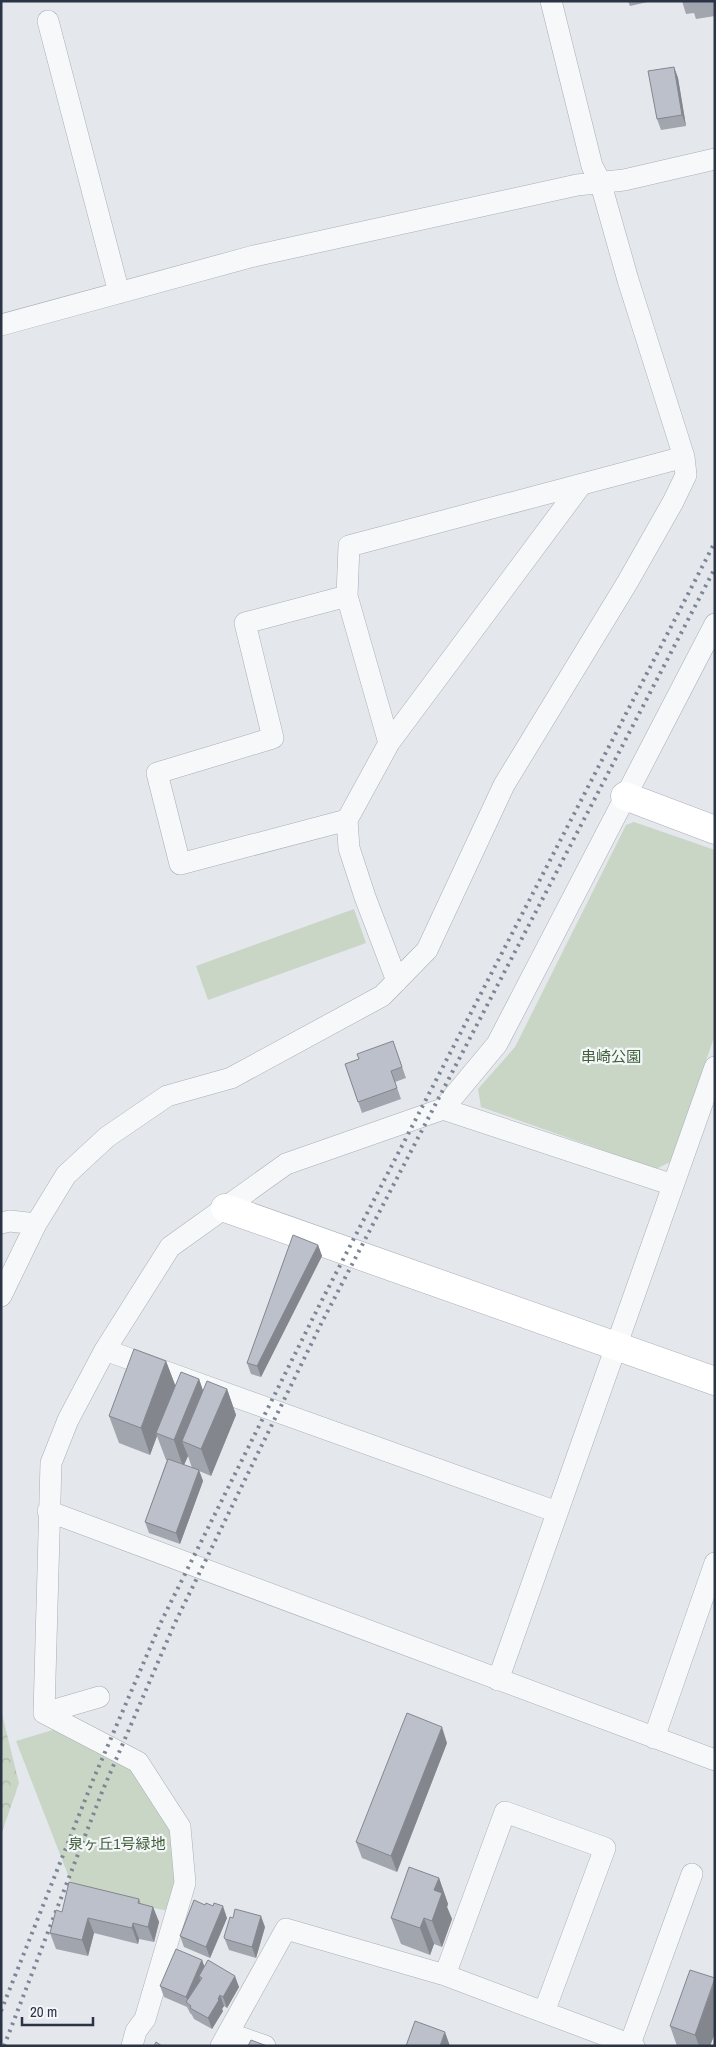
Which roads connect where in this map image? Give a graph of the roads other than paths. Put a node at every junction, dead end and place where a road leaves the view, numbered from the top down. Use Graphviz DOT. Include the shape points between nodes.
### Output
graph roads {
  1 [pos="551,1"];
  2 [pos="48,21"];
  3 [pos="715,159"];
  4 [pos="600,181"];
  5 [pos="119,293"];
  6 [pos="1,325"];
  7 [pos="684,457"];
  8 [pos="581,485"];
  9 [pos="348,596"];
  10 [pos="715,624"];
  11 [pos="389,743"];
  12 [pos="625,796"];
  13 [pos="347,820"];
  14 [pos="715,830"];
  15 [pos="397,981"];
  16 [pos="715,1067"];
  17 [pos="443,1108"];
  18 [pos="673,1185"];
  19 [pos="225,1208"];
  20 [pos="1,1223"];
  21 [pos="36,1224"];
  22 [pos="1,1296"];
  23 [pos="616,1346"];
  24 [pos="105,1350"];
  25 [pos="715,1381"];
  26 [pos="48,1510"];
  27 [pos="557,1512"];
  28 [pos="715,1564"];
  29 [pos="498,1680"];
  30 [pos="99,1697"];
  31 [pos="44,1713"];
  32 [pos="654,1738"];
  33 [pos="715,1760"];
  34 [pos="692,1874"];
  35 [pos="445,1975"];
  36 [pos="544,2012"];
  37 [pos="225,2039"];
  38 [pos="632,2045"];
  39 [pos="132,2046"];
  40 [pos="265,2046"];
  1 -- 4 [label="street" via="592,166"];
  2 -- 5 [label="street"];
  3 -- 4 [label="street" via="624,180"];
  4 -- 5 [label="street" via="254,256"];
  4 -- 7 [label="street"];
  5 -- 6 [label="street"];
  7 -- 8 [label="street"];
  7 -- 15 [label="street" via="686,475 673,502 504,785 426,950"];
  8 -- 9 [label="street" via="349,546"];
  8 -- 11 [label="street"];
  9 -- 11 [label="street"];
  9 -- 13 [label="street" via="245,623 273,738 157,773 180,864"];
  10 -- 12 [label="street"];
  11 -- 13 [label="street"];
  12 -- 14 [label="street"];
  12 -- 17 [label="street" via="497,1044"];
  13 -- 15 [label="street" via="349,848 364,897"];
  15 -- 21 [label="street" via="382,996 232,1078 167,1096 107,1137 66,1175"];
  16 -- 18 [label="street"];
  17 -- 18 [label="street"];
  17 -- 19 [label="street" via="286,1164"];
  18 -- 23 [label="street"];
  19 -- 23 [label="street"];
  19 -- 24 [label="street" via="170,1247"];
  20 -- 21 [label="street"];
  21 -- 22 [label="street"];
  23 -- 25 [label="street"];
  23 -- 27 [label="street"];
  24 -- 26 [label="street" via="68,1420 51,1463"];
  24 -- 27 [label="street"];
  26 -- 29 [label="street"];
  26 -- 31 [label="street"];
  27 -- 29 [label="street"];
  28 -- 32 [label="street"];
  29 -- 32 [label="street"];
  30 -- 31 [label="street"];
  31 -- 39 [label="street" via="138,1762 180,1827 185,1883 145,2019 136,2031"];
  32 -- 33 [label="street"];
  34 -- 38 [label="street"];
  35 -- 36 [label="street"];
  35 -- 36 [label="street" via="506,1812 605,1848"];
  35 -- 37 [label="street" via="286,1929"];
  36 -- 38 [label="street"];
  37 -- 40 [label="street"];
}
